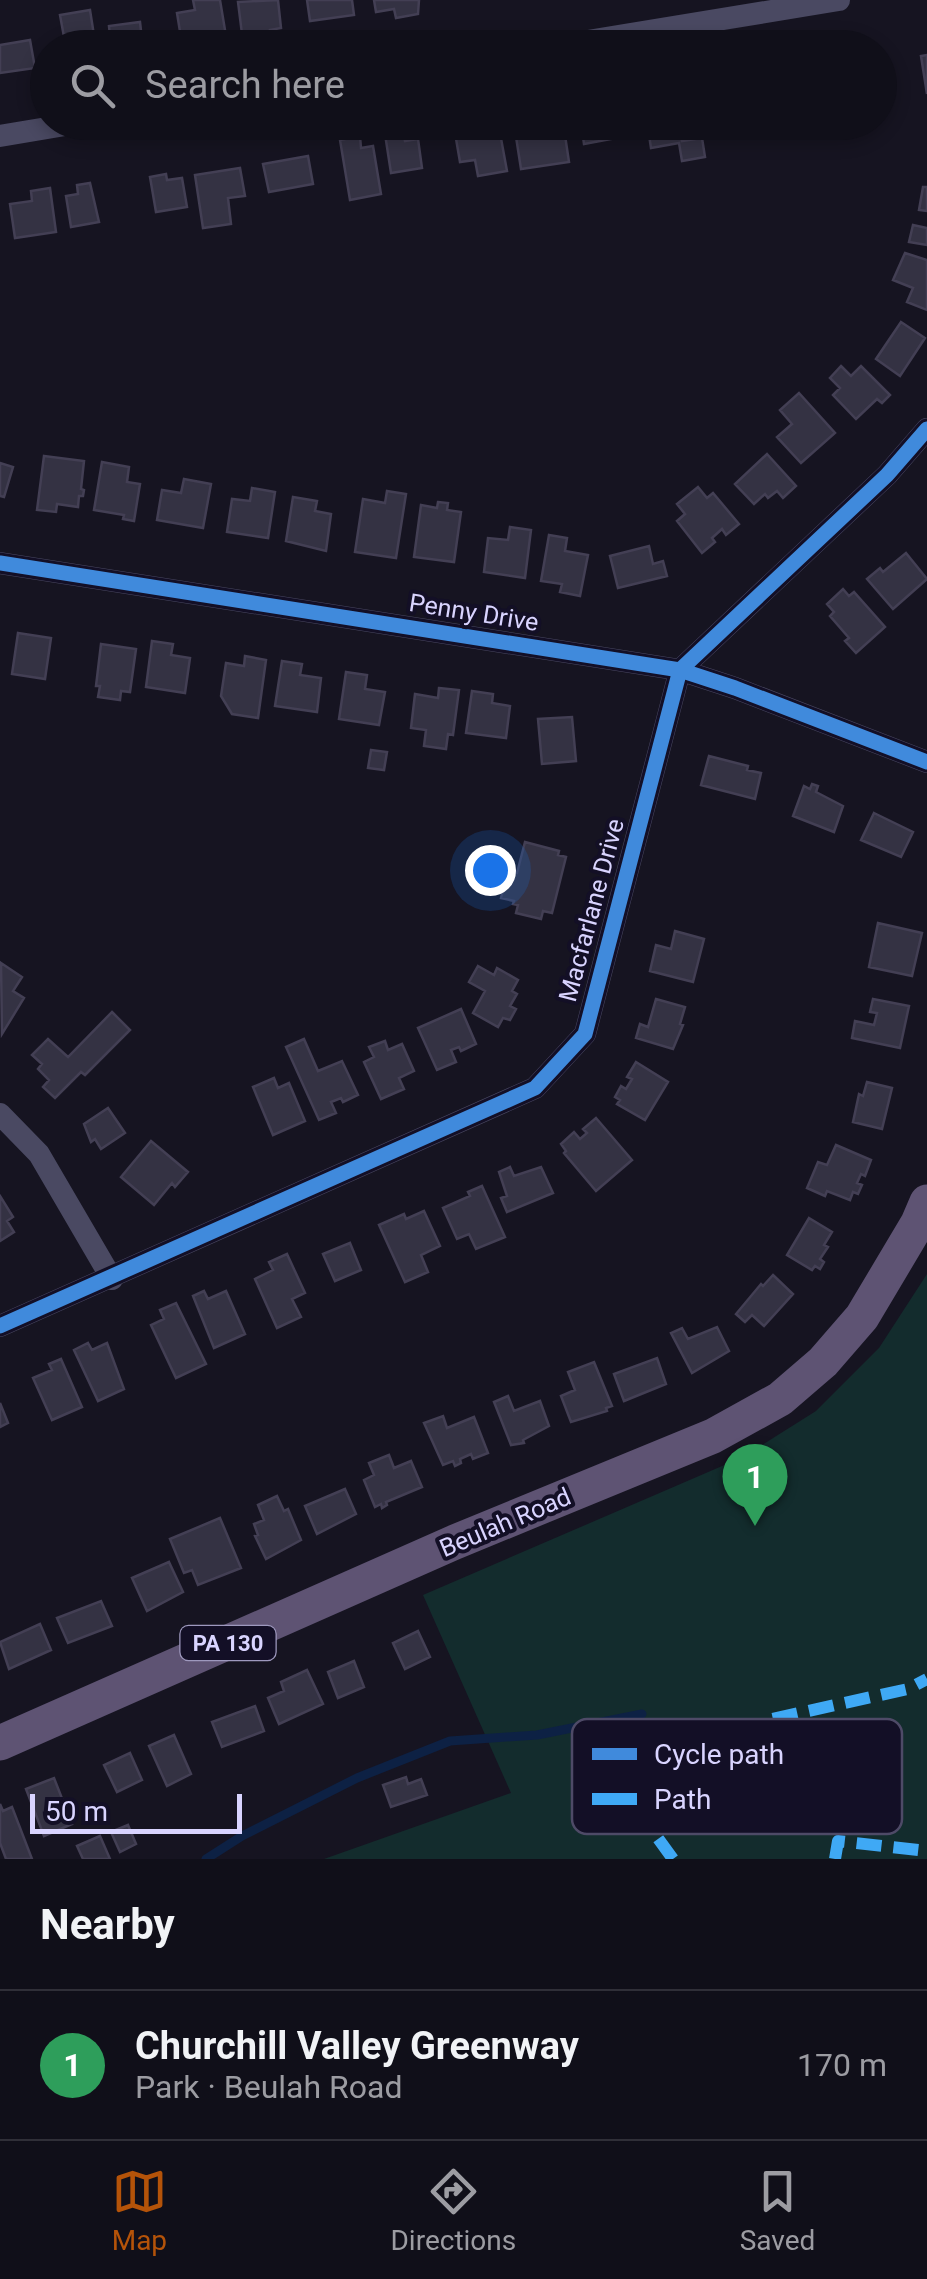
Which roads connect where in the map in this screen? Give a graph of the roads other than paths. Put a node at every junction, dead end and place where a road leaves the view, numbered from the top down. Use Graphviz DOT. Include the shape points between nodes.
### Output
graph roads {
  1 [pos="838,0"];
  2 [pos="656,30"];
  3 [pos="30,131"];
  4 [pos="0,136"];
  5 [pos="927,429"];
  6 [pos="0,563"];
  7 [pos="680,670"];
  8 [pos="927,762"];
  9 [pos="0,1114"];
  10 [pos="927,1202"];
  11 [pos="112,1279"];
  12 [pos="0,1326"];
  13 [pos="0,1743"];
  1 -- 2 [label="street"];
  3 -- 4 [label="street"];
  5 -- 7 [label="street" via="888,476"];
  6 -- 7 [label="street, Penny Drive"];
  7 -- 8 [label="street, Penny Drive"];
  7 -- 11 [label="street, Macfarlane Drive" via="585,1034 535,1088"];
  9 -- 11 [label="street" via="39,1154"];
  10 -- 13 [label="main road, Beulah Road / PA 130" via="862,1317 780,1399 713,1436"];
  11 -- 12 [label="street, Macfarlane Drive"];
}
